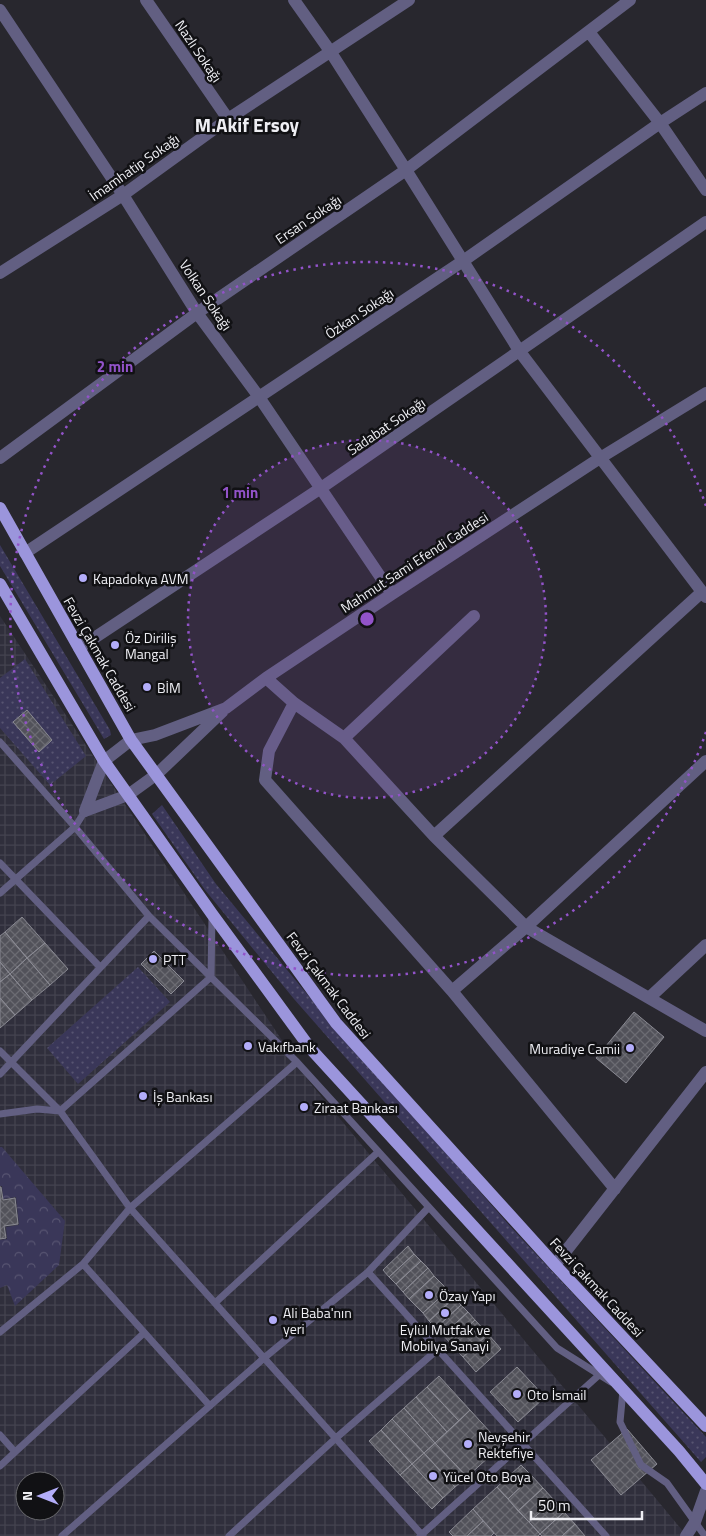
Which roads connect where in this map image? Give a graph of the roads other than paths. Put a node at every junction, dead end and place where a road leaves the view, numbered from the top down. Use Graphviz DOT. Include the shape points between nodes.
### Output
graph roads {
  1 [pos="146,0"];
  2 [pos="294,0"];
  3 [pos="409,0"];
  4 [pos="630,0"];
  5 [pos="0,10"];
  6 [pos="589,32"];
  7 [pos="330,51"];
  8 [pos="706,93"];
  9 [pos="228,119"];
  10 [pos="660,124"];
  11 [pos="406,170"];
  12 [pos="706,190"];
  13 [pos="123,195"];
  14 [pos="706,222"];
  15 [pos="463,262"];
  16 [pos="0,273"];
  17 [pos="197,313"];
  18 [pos="520,352"];
  19 [pos="706,393"];
  20 [pos="259,397"];
  21 [pos="0,458"];
  22 [pos="600,458"];
  23 [pos="321,488"];
  24 [pos="0,508"];
  25 [pos="25,553"];
  26 [pos="0,584"];
  27 [pos="392,594"];
  28 [pos="704,594"];
  29 [pos="474,616"];
  30 [pos="79,648"];
  31 [pos="266,678"];
  32 [pos="294,703"];
  33 [pos="226,708"];
  34 [pos="344,738"];
  35 [pos="131,740"];
  36 [pos="0,742"];
  37 [pos="706,761"];
  38 [pos="104,762"];
  39 [pos="157,774"];
  40 [pos="128,795"];
  41 [pos="85,811"];
  42 [pos="75,827"];
  43 [pos="434,836"];
  44 [pos="0,863"];
  45 [pos="16,879"];
  46 [pos="0,893"];
  47 [pos="212,914"];
  48 [pos="149,916"];
  49 [pos="526,927"];
  50 [pos="706,946"];
  51 [pos="100,967"];
  52 [pos="211,977"];
  53 [pos="452,991"];
  54 [pos="650,998"];
  55 [pos="706,1032"];
  56 [pos="0,1051"];
  57 [pos="297,1062"];
  58 [pos="11,1063"];
  59 [pos="706,1072"];
  60 [pos="0,1074"];
  61 [pos="60,1111"];
  62 [pos="0,1114"];
  63 [pos="378,1152"];
  64 [pos="614,1189"];
  65 [pos="130,1208"];
  66 [pos="428,1208"];
  67 [pos="83,1264"];
  68 [pos="555,1265"];
  69 [pos="368,1272"];
  70 [pos="215,1303"];
  71 [pos="0,1332"];
  72 [pos="144,1333"];
  73 [pos="437,1350"];
  74 [pos="264,1358"];
  75 [pos="599,1375"];
  76 [pos="623,1389"];
  77 [pos="210,1406"];
  78 [pos="706,1426"];
  79 [pos="0,1435"];
  80 [pos="336,1438"];
  81 [pos="522,1444"];
  82 [pos="15,1452"];
  83 [pos="0,1466"];
  84 [pos="706,1484"];
  85 [pos="706,1491"];
  86 [pos="695,1522"];
  87 [pos="421,1535"];
  88 [pos="62,1536"];
  89 [pos="229,1536"];
  90 [pos="606,1536"];
  91 [pos="686,1536"];
  92 [pos="705,1536"];
  1 -- 9 [label="street, Nazlı Sokağı"];
  2 -- 7 [label="street"];
  3 -- 7 [label="street, İmamhatip Sokağı"];
  4 -- 6 [label="street, Ersan Sokağı"];
  5 -- 13 [label="street, Volkan Sokağı"];
  6 -- 10 [label="street"];
  6 -- 11 [label="street, Ersan Sokağı"];
  7 -- 9 [label="street, İmamhatip Sokağı"];
  7 -- 11 [label="street"];
  8 -- 10 [label="street, Özkan Sokağı"];
  9 -- 13 [label="street, İmamhatip Sokağı"];
  10 -- 12 [label="street"];
  10 -- 15 [label="street, Özkan Sokağı"];
  11 -- 15 [label="street"];
  11 -- 17 [label="street, Ersan Sokağı"];
  13 -- 16 [label="street, İmamhatip Sokağı"];
  13 -- 17 [label="street, Volkan Sokağı"];
  14 -- 18 [label="street, Sadabat Sokağı"];
  15 -- 18 [label="street"];
  15 -- 20 [label="street, Özkan Sokağı"];
  17 -- 20 [label="street, Volkan Sokağı"];
  17 -- 21 [label="street, Ersan Sokağı"];
  18 -- 22 [label="street"];
  18 -- 23 [label="street, Sadabat Sokağı"];
  19 -- 22 [label="street, Mahmut Sami Efendi Caddesi"];
  20 -- 23 [label="street, Volkan Sokağı"];
  20 -- 25 [label="street, Özkan Sokağı"];
  22 -- 27 [label="street, Mahmut Sami Efendi Caddesi"];
  22 -- 28 [label="street"];
  23 -- 27 [label="street, Volkan Sokağı"];
  23 -- 30 [label="street, Sadabat Sokağı"];
  24 -- 25 [label="main road, Fevzi Çakmak Caddesi"];
  25 -- 30 [label="main road, Fevzi Çakmak Caddesi"];
  26 -- 38 [label="main road"];
  27 -- 31 [label="street, Mahmut Sami Efendi Caddesi"];
  28 -- 43 [label="street"];
  29 -- 34 [label="street"];
  30 -- 35 [label="main road, Fevzi Çakmak Caddesi"];
  31 -- 32 [label="street"];
  31 -- 33 [label="street, Mahmut Sami Efendi Caddesi"];
  32 -- 34 [label="street"];
  32 -- 53 [label="street" via="269,751 266,780"];
  33 -- 35 [label="street, Mahmut Sami Efendi Caddesi" via="155,735"];
  33 -- 39 [label="street"];
  34 -- 43 [label="street"];
  35 -- 38 [label="street"];
  35 -- 39 [label="main road, Fevzi Çakmak Caddesi"];
  36 -- 42 [label="lane"];
  37 -- 49 [label="street"];
  38 -- 40 [label="main road"];
  38 -- 41 [label="street"];
  39 -- 40 [label="street"];
  39 -- 68 [label="main road, Fevzi Çakmak Caddesi" via="336,1024"];
  40 -- 41 [label="street"];
  40 -- 47 [label="main road"];
  41 -- 42 [label="lane"];
  42 -- 45 [label="lane"];
  42 -- 48 [label="lane"];
  43 -- 49 [label="street"];
  44 -- 45 [label="lane"];
  45 -- 46 [label="lane"];
  45 -- 51 [label="lane"];
  47 -- 52 [label="lane"];
  47 -- 76 [label="main road" via="310,1048"];
  48 -- 51 [label="lane"];
  48 -- 52 [label="lane"];
  49 -- 53 [label="street"];
  49 -- 54 [label="street"];
  50 -- 54 [label="street"];
  51 -- 58 [label="lane"];
  52 -- 57 [label="lane"];
  52 -- 61 [label="lane"];
  53 -- 64 [label="street"];
  54 -- 55 [label="street"];
  56 -- 58 [label="lane"];
  57 -- 63 [label="lane"];
  57 -- 65 [label="lane"];
  58 -- 60 [label="lane"];
  58 -- 61 [label="lane"];
  59 -- 64 [label="street"];
  61 -- 62 [label="lane" via="36,1109"];
  61 -- 65 [label="lane"];
  63 -- 66 [label="lane"];
  63 -- 70 [label="lane"];
  64 -- 68 [label="street"];
  65 -- 67 [label="lane"];
  65 -- 70 [label="lane"];
  66 -- 69 [label="lane"];
  66 -- 75 [label="lane" via="557,1348"];
  67 -- 71 [label="lane"];
  67 -- 72 [label="lane"];
  68 -- 78 [label="main road, Fevzi Çakmak Caddesi"];
  69 -- 73 [label="lane"];
  69 -- 74 [label="lane"];
  70 -- 74 [label="lane"];
  72 -- 77 [label="lane"];
  72 -- 82 [label="lane"];
  73 -- 80 [label="lane"];
  73 -- 81 [label="lane"];
  74 -- 77 [label="lane"];
  74 -- 80 [label="lane"];
  75 -- 76 [label="lane"];
  75 -- 81 [label="lane"];
  76 -- 84 [label="main road"];
  76 -- 86 [label="lane" via="620,1422 641,1465 667,1483"];
  77 -- 88 [label="lane"];
  79 -- 82 [label="lane"];
  80 -- 87 [label="lane"];
  80 -- 89 [label="lane"];
  81 -- 87 [label="lane"];
  81 -- 90 [label="lane"];
  82 -- 83 [label="lane"];
  85 -- 86 [label="street"];
  86 -- 91 [label="street"];
  86 -- 92 [label="lane"];
}
